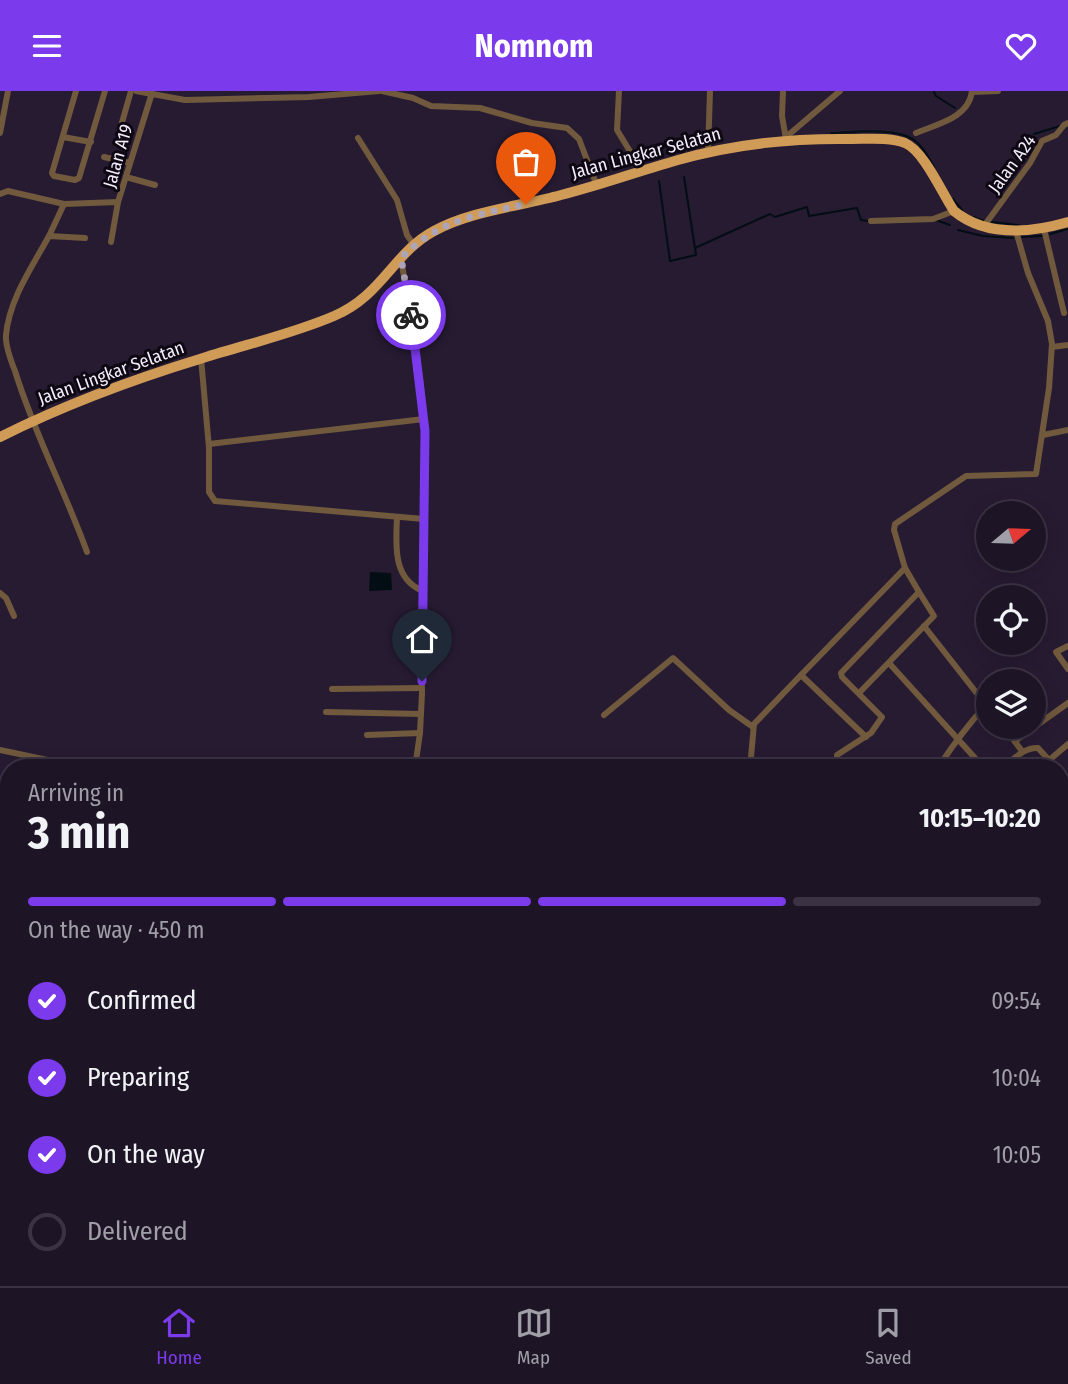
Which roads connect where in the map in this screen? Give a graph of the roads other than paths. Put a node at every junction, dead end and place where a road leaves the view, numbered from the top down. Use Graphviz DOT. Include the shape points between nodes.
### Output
graph roads {
  1 [pos="8,91"];
  2 [pos="76,91"];
  3 [pos="105,91"];
  4 [pos="133,91"];
  5 [pos="381,91"];
  6 [pos="619,91"];
  7 [pos="710,91"];
  8 [pos="783,91"];
  9 [pos="840,91"];
  10 [pos="972,91"];
  11 [pos="998,91"];
  12 [pos="152,93"];
  13 [pos="339,93"];
  14 [pos="1068,123"];
  15 [pos="119,132"];
  16 [pos="0,133"];
  17 [pos="916,133"];
  18 [pos="62,137"];
  19 [pos="358,138"];
  20 [pos="786,139"];
  21 [pos="91,142"];
  22 [pos="708,153"];
  23 [pos="104,157"];
  24 [pos="130,163"];
  25 [pos="642,171"];
  26 [pos="126,177"];
  27 [pos="155,185"];
  28 [pos="597,186"];
  29 [pos="0,194"];
  30 [pos="118,202"];
  31 [pos="64,204"];
  32 [pos="954,211"];
  33 [pos="871,221"];
  34 [pos="1068,222"];
  35 [pos="983,227"];
  36 [pos="1044,229"];
  37 [pos="1016,231"];
  38 [pos="49,236"];
  39 [pos="85,238"];
  40 [pos="111,242"];
  41 [pos="414,245"];
  42 [pos="401,258"];
  43 [pos="1064,313"];
  44 [pos="3,335"];
  45 [pos="1068,345"];
  46 [pos="1052,348"];
  47 [pos="201,359"];
  48 [pos="424,419"];
  49 [pos="32,421"];
  50 [pos="1068,430"];
  51 [pos="1043,435"];
  52 [pos="0,437"];
  53 [pos="209,444"];
  54 [pos="397,517"];
  55 [pos="424,519"];
  56 [pos="87,552"];
  57 [pos="905,568"];
  58 [pos="423,591"];
  59 [pos="919,592"];
  60 [pos="0,593"];
  61 [pos="14,616"];
  62 [pos="924,626"];
  63 [pos="1068,646"];
  64 [pos="889,663"];
  65 [pos="1068,669"];
  66 [pos="801,675"];
  67 [pos="422,688"];
  68 [pos="332,689"];
  69 [pos="859,692"];
  70 [pos="976,693"];
  71 [pos="1068,703"];
  72 [pos="326,712"];
  73 [pos="421,715"];
  74 [pos="604,715"];
  75 [pos="976,719"];
  76 [pos="752,727"];
  77 [pos="420,733"];
  78 [pos="368,735"];
  79 [pos="866,737"];
  80 [pos="958,738"];
  81 [pos="1015,741"];
  82 [pos="1068,744"];
  83 [pos="0,750"];
  84 [pos="1022,751"];
  85 [pos="43,759"];
  86 [pos="416,759"];
  87 [pos="750,759"];
  88 [pos="838,759"];
  89 [pos="944,759"];
  90 [pos="976,759"];
  91 [pos="1013,759"];
  92 [pos="1048,759"];
  93 [pos="1050,759"];
  1 -- 16 [label="street"];
  2 -- 18 [label="street"];
  3 -- 21 [label="street"];
  4 -- 12 [label="street"];
  4 -- 15 [label="street"];
  5 -- 13 [label="street"];
  5 -- 28 [label="street" via="431,106 481,108 567,128 579,139"];
  6 -- 25 [label="street" via="617,130"];
  7 -- 22 [label="street"];
  8 -- 20 [label="street"];
  9 -- 20 [label="street"];
  10 -- 11 [label="street"];
  10 -- 17 [label="street" via="969,105 957,116"];
  12 -- 13 [label="street" via="185,100"];
  12 -- 24 [label="street, Jalan A19"];
  14 -- 35 [label="street, Jalan A24" via="1042,141"];
  18 -- 21 [label="street"];
  18 -- 21 [label="street" via="52,173 75,180"];
  19 -- 41 [label="street" via="397,200"];
  20 -- 22 [label="highway, Jalan Lingkar Selatan"];
  20 -- 32 [label="highway, Jalan Lingkar Selatan" via="904,143 917,152"];
  22 -- 25 [label="highway, Jalan Lingkar Selatan"];
  23 -- 24 [label="street"];
  24 -- 26 [label="street, Jalan A19"];
  25 -- 28 [label="highway, Jalan Lingkar Selatan"];
  26 -- 27 [label="street"];
  26 -- 30 [label="street, Jalan A19"];
  28 -- 41 [label="highway, Jalan Lingkar Selatan" via="451,223"];
  29 -- 31 [label="street" via="8,191"];
  30 -- 31 [label="street"];
  30 -- 40 [label="street, Jalan A19"];
  31 -- 38 [label="street"];
  32 -- 33 [label="street" via="933,219"];
  32 -- 35 [label="highway, Jalan Lingkar Selatan"];
  34 -- 36 [label="highway, Jalan Lingkar Selatan"];
  35 -- 37 [label="highway, Jalan Lingkar Selatan"];
  36 -- 37 [label="highway, Jalan Lingkar Selatan"];
  36 -- 43 [label="street"];
  37 -- 46 [label="street" via="1048,321"];
  38 -- 39 [label="street"];
  38 -- 44 [label="street" via="19,292"];
  41 -- 42 [label="highway, Jalan Lingkar Selatan"];
  42 -- 47 [label="highway, Jalan Lingkar Selatan" via="351,309"];
  42 -- 48 [label="street"];
  44 -- 49 [label="street"];
  45 -- 46 [label="street"];
  46 -- 51 [label="street"];
  47 -- 49 [label="highway, Jalan Lingkar Selatan"];
  47 -- 53 [label="street"];
  48 -- 53 [label="street"];
  48 -- 55 [label="street"];
  49 -- 52 [label="highway, Jalan Lingkar Selatan"];
  49 -- 56 [label="street"];
  50 -- 51 [label="street"];
  51 -- 57 [label="street" via="1036,474 966,476 895,524"];
  53 -- 54 [label="street" via="209,492 215,501"];
  54 -- 55 [label="street"];
  54 -- 58 [label="street" via="400,569 406,580"];
  55 -- 58 [label="street"];
  57 -- 59 [label="street"];
  57 -- 66 [label="street"];
  58 -- 67 [label="street"];
  59 -- 62 [label="street" via="934,614"];
  59 -- 69 [label="street" via="842,671 842,677"];
  60 -- 61 [label="street"];
  62 -- 64 [label="street"];
  62 -- 70 [label="street"];
  63 -- 65 [label="street" via="1056,652"];
  64 -- 69 [label="street"];
  64 -- 80 [label="street"];
  66 -- 76 [label="street"];
  66 -- 79 [label="street"];
  67 -- 68 [label="street"];
  67 -- 73 [label="street"];
  69 -- 79 [label="street" via="883,717"];
  71 -- 81 [label="street"];
  72 -- 73 [label="street"];
  73 -- 77 [label="street"];
  74 -- 76 [label="street" via="673,658"];
  75 -- 80 [label="street"];
  76 -- 87 [label="street"];
  77 -- 78 [label="street"];
  77 -- 86 [label="street"];
  79 -- 88 [label="street" via="837,755"];
  80 -- 89 [label="street"];
  80 -- 90 [label="street"];
  81 -- 84 [label="street"];
  82 -- 93 [label="street"];
  83 -- 85 [label="street"];
  84 -- 91 [label="street"];
  84 -- 92 [label="street" via="1035,747"];
}
